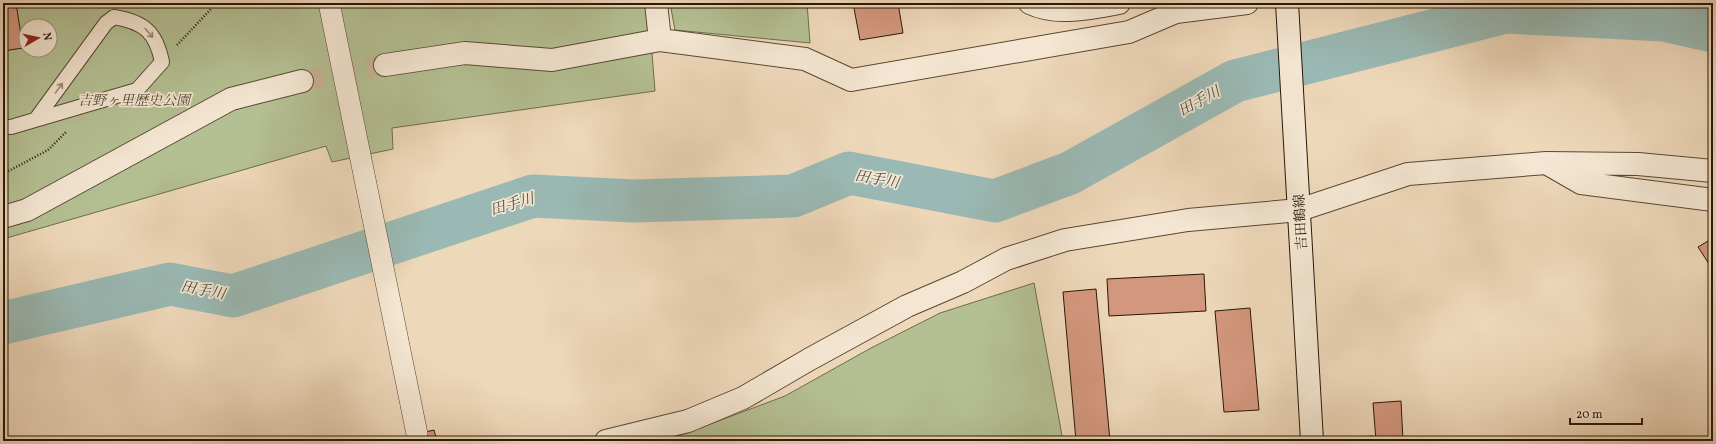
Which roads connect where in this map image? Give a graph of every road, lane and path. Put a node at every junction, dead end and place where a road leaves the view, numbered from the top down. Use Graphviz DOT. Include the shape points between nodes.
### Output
graph roads {
  1 [pos="212,3"];
  2 [pos="329,3"];
  3 [pos="656,3"];
  4 [pos="1030,3"];
  5 [pos="1119,3"];
  6 [pos="1247,3"];
  7 [pos="1287,3"];
  8 [pos="660,40"];
  9 [pos="162,62"];
  10 [pos="385,65"];
  11 [pos="302,81"];
  12 [pos="86,105"];
  13 [pos="36,119"];
  14 [pos="3,127"];
  15 [pos="1546,163"];
  16 [pos="1713,171"];
  17 [pos="3,174"];
  18 [pos="1713,200"];
  19 [pos="1299,210"];
  20 [pos="3,216"];
  21 [pos="417,434"];
  22 [pos="606,441"];
  23 [pos="1312,441"];
  1 -- 9 [label="path" via="211,9"];
  2 -- 21 [label="street"];
  3 -- 8 [label="street"];
  4 -- 5 [label="street" via="1041,8 1079,10"];
  6 -- 8 [label="street" via="1176,12 1129,32 851,80 805,59"];
  7 -- 19 [label="street, 吉田鶴線"];
  8 -- 10 [label="street" via="552,60 465,53"];
  9 -- 12 [label="lane" via="137,90"];
  13 -- 9 [label="lane, one-way" via="106,23 114,17 130,20 147,29 159,45"];
  11 -- 20 [label="street" via="231,99 27,210"];
  12 -- 13 [label="lane"];
  12 -- 17 [label="path" via="65,134 48,150"];
  13 -- 14 [label="lane"];
  15 -- 16 [label="street" via="1638,164"];
  15 -- 18 [label="street" via="1581,183"];
  15 -- 19 [label="street" via="1408,174"];
  19 -- 22 [label="street" via="1188,220 1072,238 1006,259 963,282 881,319 743,398 688,421"];
  19 -- 23 [label="street, 吉田鶴線"];
}
